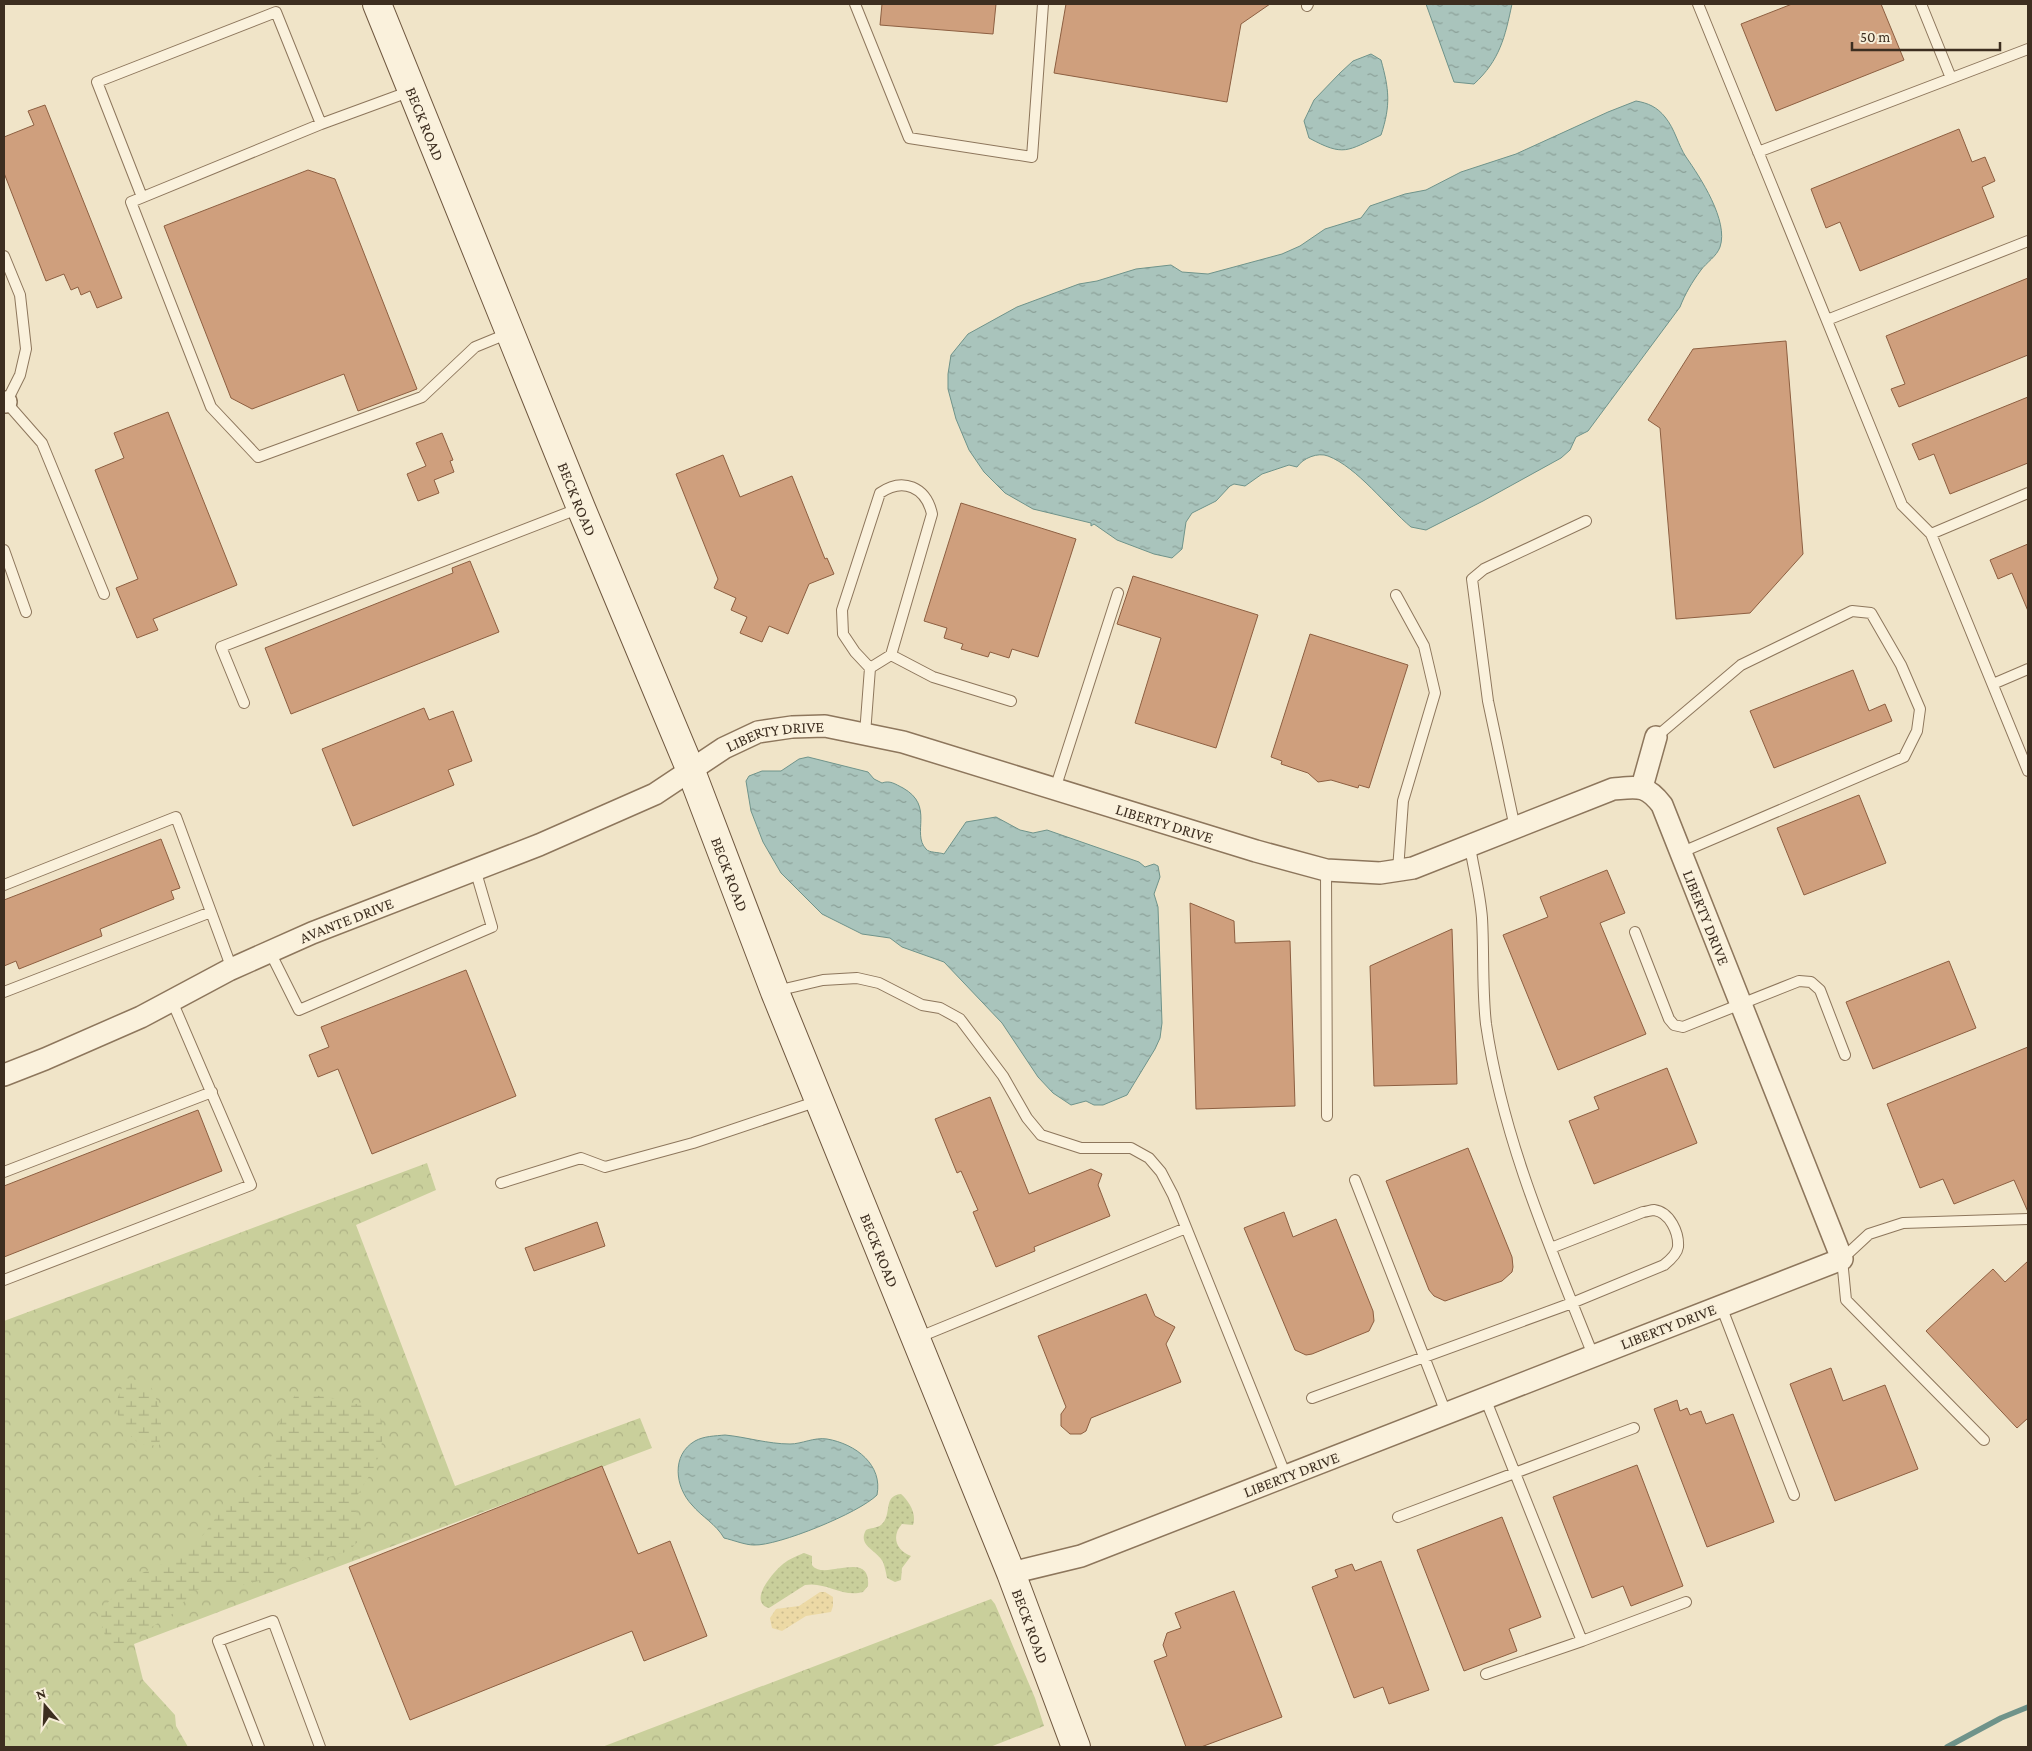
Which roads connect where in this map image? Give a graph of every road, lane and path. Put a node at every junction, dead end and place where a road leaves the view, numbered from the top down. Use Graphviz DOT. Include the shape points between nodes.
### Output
graph roads {
  1 [pos="377,4"];
  2 [pos="855,4"];
  3 [pos="1043,4"];
  4 [pos="1698,4"];
  5 [pos="1921,4"];
  6 [pos="2028,48"];
  7 [pos="1952,78"];
  8 [pos="412,90"];
  9 [pos="321,124"];
  10 [pos="1758,152"];
  11 [pos="142,197"];
  12 [pos="2028,241"];
  13 [pos="4,256"];
  14 [pos="1826,320"];
  15 [pos="510,333"];
  16 [pos="4,404"];
  17 [pos="2028,493"];
  18 [pos="580,508"];
  19 [pos="1586,521"];
  20 [pos="1931,534"];
  21 [pos="4,550"];
  22 [pos="1118,593"];
  23 [pos="104,594"];
  24 [pos="1396,595"];
  25 [pos="26,612"];
  26 [pos="891,654"];
  27 [pos="870,668"];
  28 [pos="2028,669"];
  29 [pos="1993,684"];
  30 [pos="1011,701"];
  31 [pos="244,703"];
  32 [pos="865,734"];
  33 [pos="1656,737"];
  34 [pos="691,771"];
  35 [pos="2028,771"];
  36 [pos="1642,787"];
  37 [pos="1055,789"];
  38 [pos="1515,828"];
  39 [pos="1470,847"];
  40 [pos="1680,854"];
  41 [pos="476,869"];
  42 [pos="1326,870"];
  43 [pos="1398,870"];
  44 [pos="4,885"];
  45 [pos="211,912"];
  46 [pos="1635,932"];
  47 [pos="270,952"];
  48 [pos="232,969"];
  49 [pos="4,992"];
  50 [pos="775,992"];
  51 [pos="172,1001"];
  52 [pos="1740,1004"];
  53 [pos="1844,1055"];
  54 [pos="4,1075"];
  55 [pos="212,1092"];
  56 [pos="819,1101"];
  57 [pos="1327,1116"];
  58 [pos="4,1172"];
  59 [pos="1355,1180"];
  60 [pos="501,1183"];
  61 [pos="2028,1220"];
  62 [pos="1186,1228"];
  63 [pos="1550,1248"];
  64 [pos="1842,1259"];
  65 [pos="4,1280"];
  66 [pos="1572,1303"];
  67 [pos="1721,1306"];
  68 [pos="914,1340"];
  69 [pos="1593,1355"];
  70 [pos="1424,1356"];
  71 [pos="1312,1398"];
  72 [pos="1485,1398"];
  73 [pos="1446,1413"];
  74 [pos="1634,1428"];
  75 [pos="1984,1440"];
  76 [pos="1516,1474"];
  77 [pos="1286,1476"];
  78 [pos="1794,1494"];
  79 [pos="1398,1518"];
  80 [pos="1011,1573"];
  81 [pos="1686,1602"];
  82 [pos="1582,1641"];
  83 [pos="1486,1674"];
  84 [pos="258,1747"];
  85 [pos="320,1747"];
  86 [pos="1076,1747"];
  1 -- 8 [label="street, BECK ROAD"];
  2 -- 3 [label="lane" via="909,138 1032,157"];
  4 -- 10 [label="lane"];
  5 -- 7 [label="lane"];
  6 -- 7 [label="lane"];
  7 -- 10 [label="lane"];
  8 -- 9 [label="lane"];
  8 -- 15 [label="street, BECK ROAD"];
  9 -- 11 [label="lane"];
  9 -- 11 [label="lane" via="276,12 97,82"];
  10 -- 14 [label="lane"];
  11 -- 15 [label="lane" via="131,202 211,407 258,457 422,397 475,347"];
  12 -- 14 [label="lane"];
  13 -- 16 [label="lane" via="20,295 26,349 20,375"];
  14 -- 20 [label="lane" via="1902,505"];
  15 -- 18 [label="street, BECK ROAD"];
  16 -- 23 [label="lane" via="42,443"];
  17 -- 20 [label="lane"];
  18 -- 31 [label="lane" via="221,647"];
  18 -- 34 [label="street, BECK ROAD"];
  19 -- 38 [label="lane" via="1484,569 1472,579 1488,702"];
  20 -- 29 [label="lane"];
  21 -- 25 [label="lane"];
  22 -- 37 [label="lane"];
  24 -- 43 [label="lane" via="1424,646 1435,693 1403,801"];
  26 -- 27 [label="lane"];
  26 -- 27 [label="lane" via="932,514 929,502 918,491 903,484 890,486 880,493 842,610 843,634"];
  26 -- 30 [label="lane" via="934,677"];
  27 -- 32 [label="lane"];
  28 -- 29 [label="lane"];
  29 -- 35 [label="lane"];
  32 -- 34 [label="street, LIBERTY DRIVE" via="825,726 758,732 724,748"];
  32 -- 37 [label="street, LIBERTY DRIVE" via="964,760"];
  33 -- 36 [label="street"];
  33 -- 40 [label="lane" via="1741,665 1852,611 1871,613 1901,665 1920,709 1918,731 1904,757"];
  34 -- 41 [label="street, AVANTE DRIVE" via="655,794"];
  34 -- 50 [label="street, BECK ROAD"];
  36 -- 38 [label="street, LIBERTY DRIVE" via="1613,788"];
  36 -- 40 [label="street, LIBERTY DRIVE" via="1654,794 1662,805"];
  37 -- 42 [label="street, LIBERTY DRIVE"];
  38 -- 39 [label="street, LIBERTY DRIVE"];
  39 -- 43 [label="street, LIBERTY DRIVE" via="1422,865"];
  39 -- 63 [label="lane" via="1479,886 1486,1023 1508,1130"];
  40 -- 52 [label="street, LIBERTY DRIVE"];
  41 -- 47 [label="street, AVANTE DRIVE"];
  41 -- 47 [label="lane" via="492,927 299,1010"];
  42 -- 43 [label="street, LIBERTY DRIVE" via="1380,873"];
  42 -- 57 [label="lane"];
  44 -- 45 [label="lane" via="176,817"];
  45 -- 48 [label="lane"];
  45 -- 49 [label="lane"];
  46 -- 52 [label="lane" via="1674,1025 1683,1027"];
  47 -- 48 [label="street, AVANTE DRIVE"];
  48 -- 51 [label="street, AVANTE DRIVE"];
  50 -- 56 [label="street, BECK ROAD"];
  50 -- 62 [label="lane" via="823,980 857,978 879,983 901,996 940,1008 960,1019 995,1064 1027,1118 1041,1135 1081,1148 1131,1148 1149,1158 1161,1172"];
  51 -- 54 [label="street, AVANTE DRIVE"];
  51 -- 55 [label="lane"];
  52 -- 53 [label="lane" via="1799,981 1811,982 1820,990"];
  52 -- 64 [label="street, LIBERTY DRIVE"];
  55 -- 58 [label="lane"];
  55 -- 65 [label="lane" via="250,1185"];
  56 -- 60 [label="lane" via="605,1168 581,1158"];
  56 -- 68 [label="street, BECK ROAD"];
  59 -- 70 [label="lane"];
  61 -- 64 [label="lane" via="1904,1223 1869,1234"];
  62 -- 68 [label="lane"];
  62 -- 77 [label="lane"];
  63 -- 66 [label="lane"];
  63 -- 66 [label="lane" via="1655,1210 1666,1216 1675,1228 1678,1248 1664,1265"];
  64 -- 67 [label="street, LIBERTY DRIVE"];
  64 -- 75 [label="lane" via="1846,1300"];
  66 -- 69 [label="lane"];
  66 -- 70 [label="lane"];
  67 -- 69 [label="street, LIBERTY DRIVE"];
  67 -- 78 [label="lane"];
  68 -- 80 [label="street, BECK ROAD"];
  69 -- 72 [label="street, LIBERTY DRIVE"];
  70 -- 71 [label="lane"];
  70 -- 73 [label="lane"];
  72 -- 73 [label="street, LIBERTY DRIVE"];
  72 -- 76 [label="lane"];
  73 -- 77 [label="street, LIBERTY DRIVE"];
  74 -- 76 [label="lane"];
  76 -- 79 [label="lane"];
  76 -- 82 [label="lane"];
  77 -- 80 [label="street, LIBERTY DRIVE" via="1081,1556"];
  80 -- 86 [label="street, BECK ROAD"];
  81 -- 82 [label="lane"];
  82 -- 83 [label="lane"];
  84 -- 85 [label="lane" via="218,1641 273,1621"];
}
